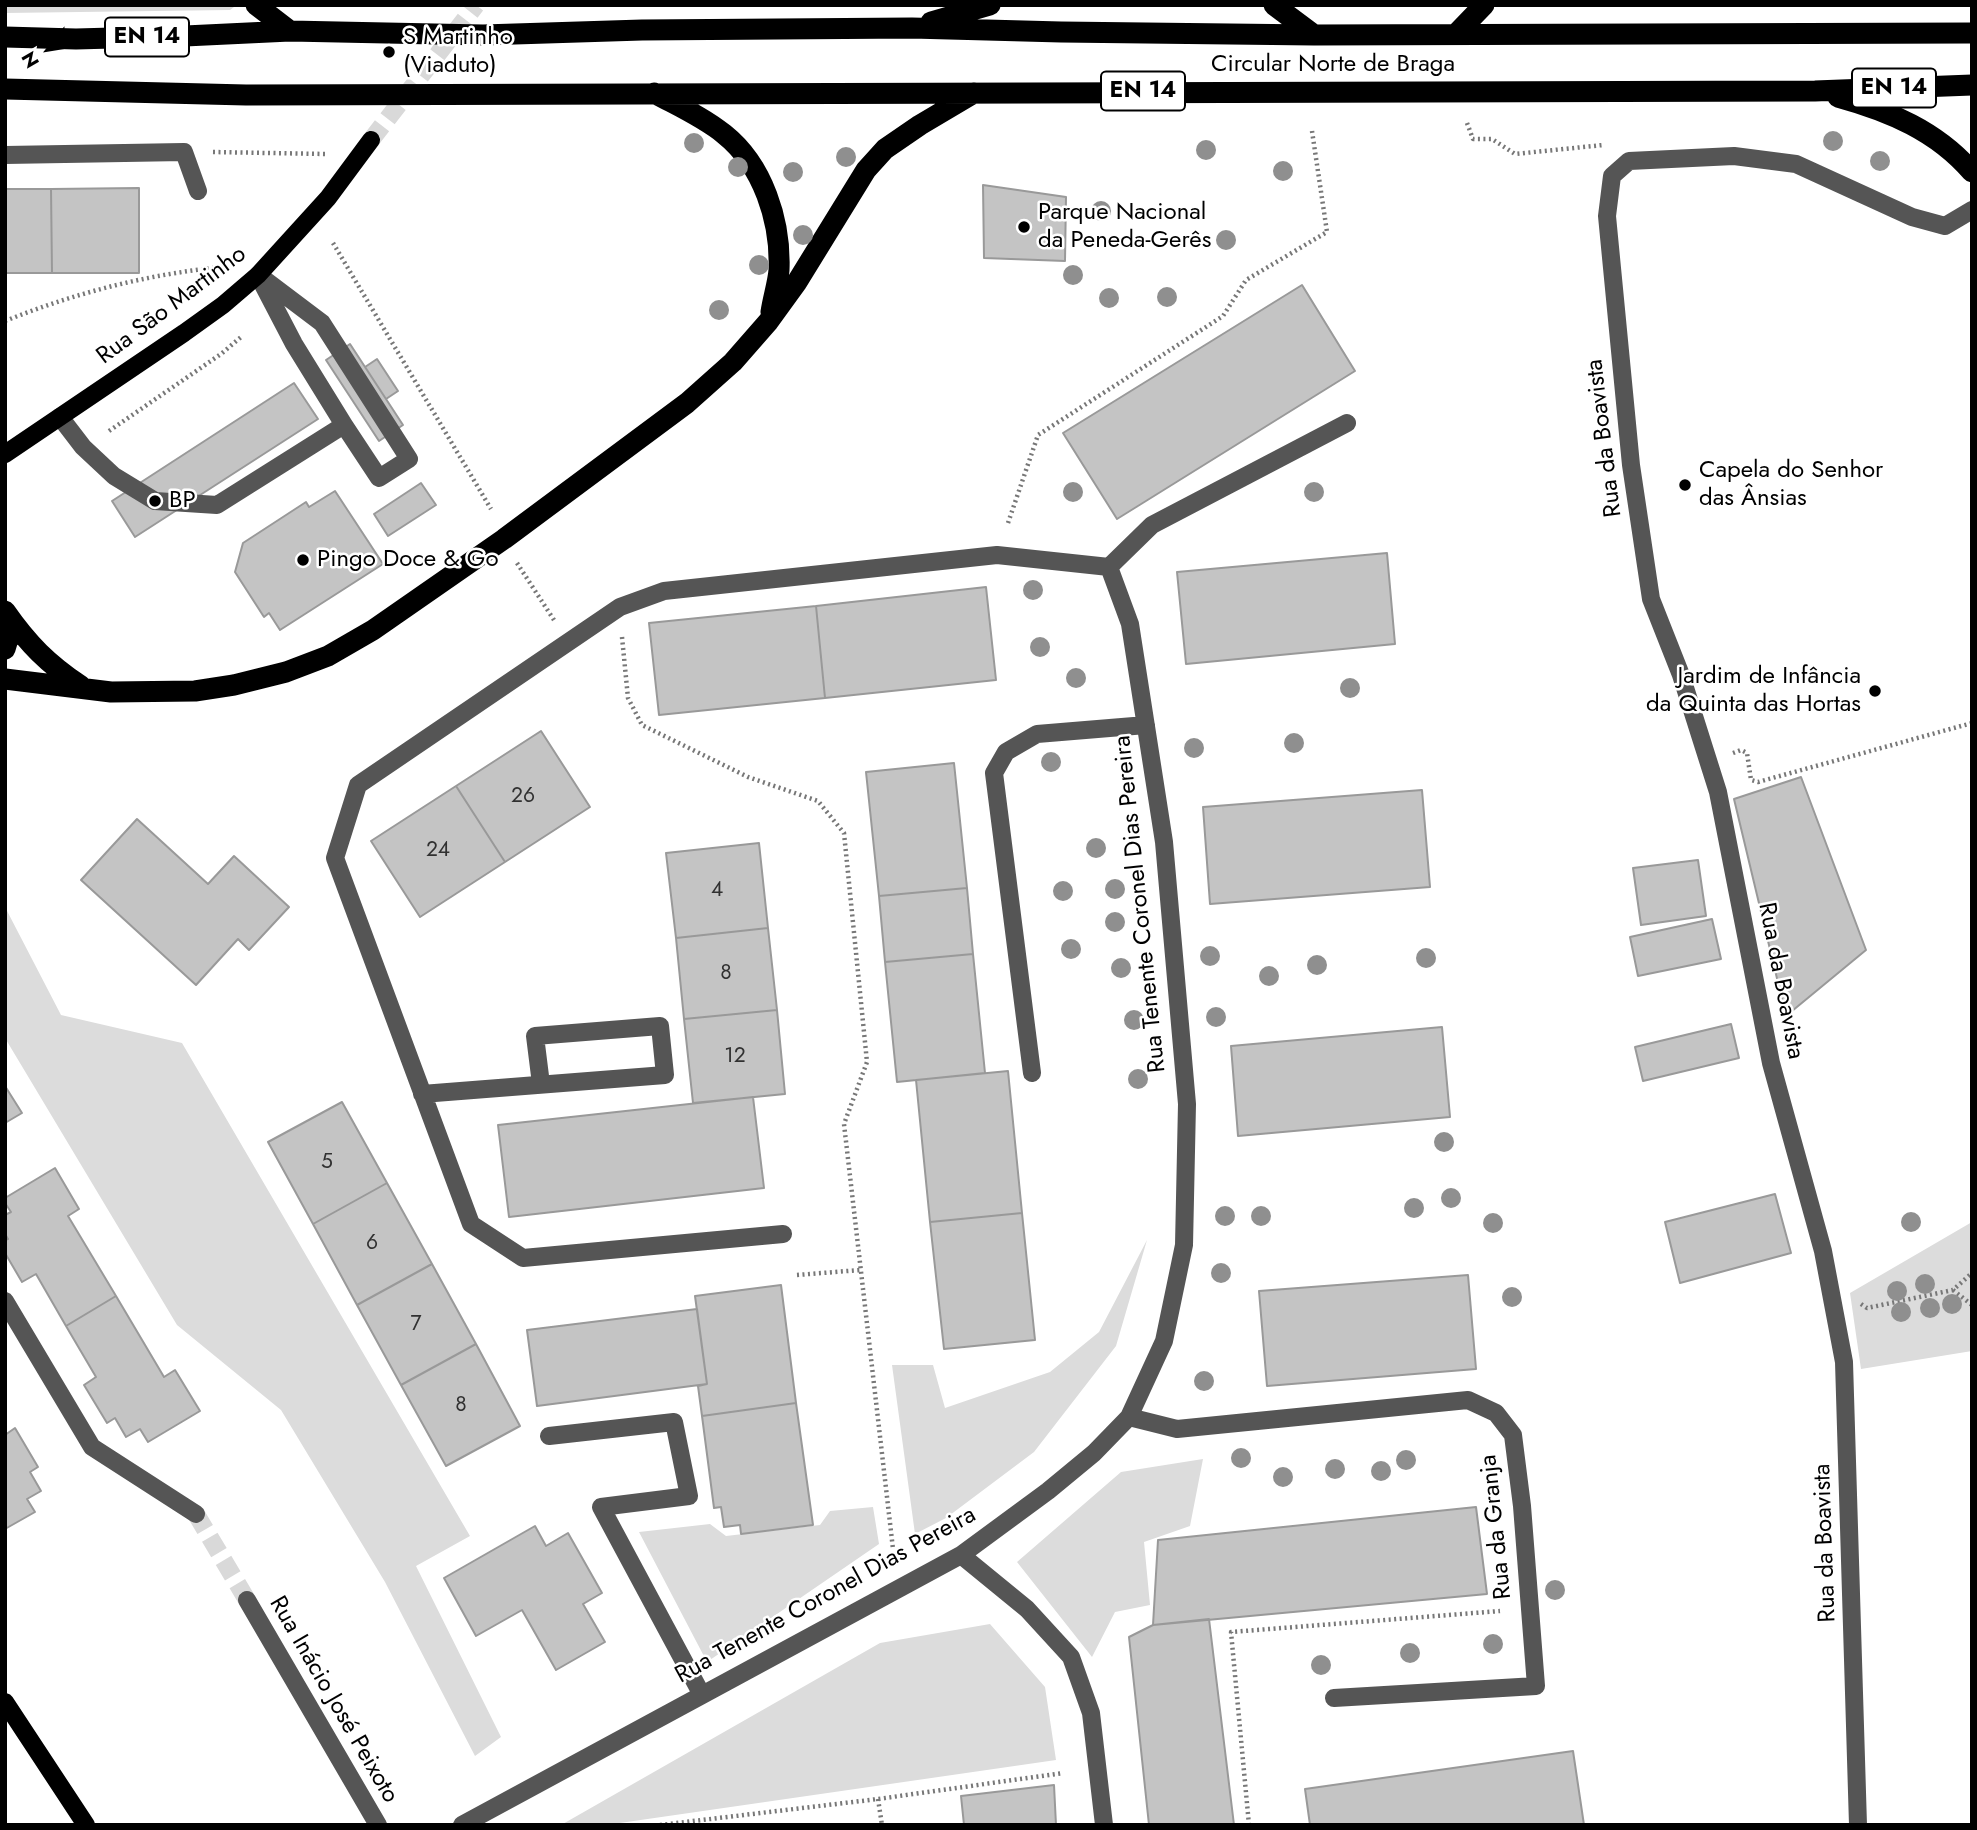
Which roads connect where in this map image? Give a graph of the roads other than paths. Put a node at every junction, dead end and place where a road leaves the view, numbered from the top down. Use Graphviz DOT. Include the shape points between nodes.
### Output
graph roads {
  1 [pos="256,5"];
  2 [pos="990,5"];
  3 [pos="1274,5"];
  4 [pos="1484,5"];
  5 [pos="912,28"];
  6 [pos="290,31"];
  7 [pos="1457,33"];
  8 [pos="1972,33"];
  9 [pos="1314,35"];
  10 [pos="5,37"];
  11 [pos="1972,85"];
  12 [pos="5,89"];
  13 [pos="1815,91"];
  14 [pos="652,92"];
  15 [pos="976,92"];
  16 [pos="371,140"];
  17 [pos="5,155"];
  18 [pos="1972,172"];
  19 [pos="198,191"];
  20 [pos="1972,210"];
  21 [pos="258,275"];
  22 [pos="768,322"];
  23 [pos="60,417"];
  24 [pos="1347,423"];
  25 [pos="344,425"];
  26 [pos="5,454"];
  27 [pos="1109,567"];
  28 [pos="5,611"];
  29 [pos="19,630"];
  30 [pos="5,649"];
  31 [pos="9,676"];
  32 [pos="86,689"];
  33 [pos="1146,725"];
  34 [pos="1032,1073"];
  35 [pos="541,1084"];
  36 [pos="422,1094"];
  37 [pos="783,1234"];
  38 [pos="5,1301"];
  39 [pos="1129,1417"];
  40 [pos="549,1436"];
  41 [pos="196,1514"];
  42 [pos="961,1555"];
  43 [pos="247,1600"];
  44 [pos="702,1695"];
  45 [pos="1334,1698"];
  46 [pos="6,1704"];
  47 [pos="86,1825"];
  48 [pos="378,1825"];
  49 [pos="462,1825"];
  50 [pos="1104,1825"];
  51 [pos="1858,1825"];
  1 -- 6 [label="highway"];
  2 -- 5 [label="highway"];
  3 -- 9 [label="highway"];
  4 -- 7 [label="highway"];
  5 -- 6 [label="highway, Circular Norte de Braga / EN 14" via="483,35"];
  5 -- 9 [label="highway, Circular Norte de Braga / EN 14"];
  6 -- 10 [label="highway, EN 14"];
  7 -- 8 [label="highway, Circular Norte de Braga / EN 14"];
  7 -- 9 [label="highway, Circular Norte de Braga / EN 14"];
  11 -- 13 [label="highway, Circular Norte de Braga / EN 14"];
  12 -- 14 [label="highway, EN 14" via="246,95"];
  13 -- 15 [label="highway, Circular Norte de Braga / EN 14"];
  13 -- 18 [label="highway" via="1907,121 1941,142"];
  14 -- 15 [label="highway, Circular Norte de Braga / EN 14"];
  14 -- 22 [label="highway" via="726,136 765,188 776,227 779,271"];
  15 -- 22 [label="highway" via="885,149 866,170"];
  16 -- 21 [label="main road, Rua São Martinho" via="328,198"];
  17 -- 19 [label="street" via="184,152"];
  20 -- 51 [label="street, Rua da Boavista" via="1945,226 1912,217 1796,164 1734,156 1629,161 1612,176 1607,216 1631,465 1651,599 1718,792 1771,1063 1823,1251 1844,1362"];
  21 -- 23 [label="main road, Rua São Martinho" via="184,333"];
  21 -- 25 [label="street"];
  21 -- 25 [label="street" via="322,323 409,459 379,478"];
  22 -- 32 [label="highway" via="733,362 687,403 504,539 328,656 286,672 195,691"];
  23 -- 25 [label="street" via="114,476 155,500 216,505"];
  23 -- 26 [label="main road, Rua São Martinho"];
  24 -- 27 [label="street" via="1152,525"];
  27 -- 33 [label="street, Rua Tenente Coronel Dias Pereira" via="1130,624"];
  27 -- 36 [label="street" via="997,555 664,591 620,607 358,786 335,858"];
  28 -- 29 [label="highway"];
  29 -- 30 [label="highway" via="8,639"];
  29 -- 32 [label="highway" via="50,666"];
  31 -- 32 [label="highway"];
  33 -- 34 [label="street" via="1037,734 1006,752 994,773"];
  33 -- 39 [label="street, Rua Tenente Coronel Dias Pereira" via="1164,842 1187,1104 1185,1232 1164,1341"];
  35 -- 35 [label="street" via="666,1075 660,1026 535,1037"];
  35 -- 36 [label="street"];
  36 -- 37 [label="street" via="471,1224 523,1258"];
  38 -- 41 [label="street" via="92,1447"];
  39 -- 42 [label="street, Rua Tenente Coronel Dias Pereira" via="1048,1491"];
  39 -- 45 [label="street, Rua da Granja" via="1177,1429 1468,1400 1496,1413 1513,1435 1536,1686"];
  40 -- 44 [label="street" via="674,1422 689,1496 600,1507"];
  42 -- 44 [label="street, Rua Tenente Coronel Dias Pereira"];
  42 -- 50 [label="street" via="1027,1609 1070,1657 1091,1713"];
  43 -- 48 [label="street, Rua Inácio José Peixoto"];
  44 -- 49 [label="street, Rua Tenente Coronel Dias Pereira"];
  46 -- 47 [label="main road"];
}
